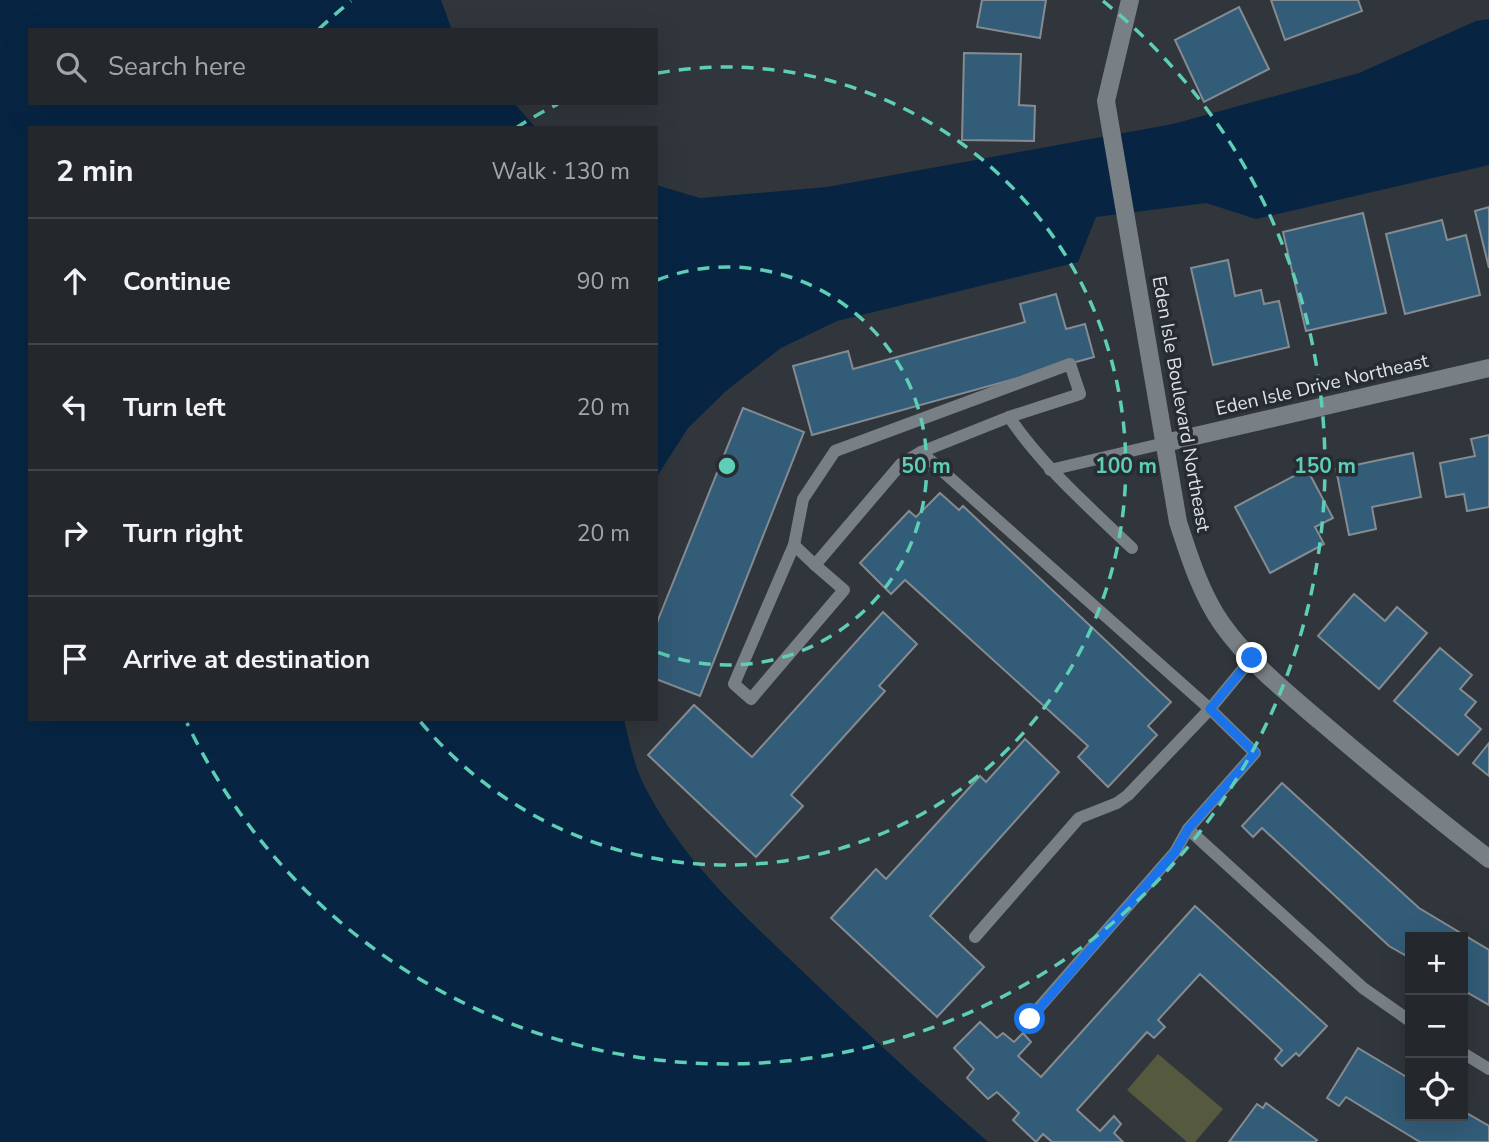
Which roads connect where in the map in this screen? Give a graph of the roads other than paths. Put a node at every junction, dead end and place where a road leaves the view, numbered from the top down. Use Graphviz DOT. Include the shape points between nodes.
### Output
graph roads {
  1 [pos="1130,0"];
  2 [pos="1489,368"];
  3 [pos="1009,417"];
  4 [pos="1165,443"];
  5 [pos="921,452"];
  6 [pos="1050,470"];
  7 [pos="794,545"];
  8 [pos="1132,548"];
  9 [pos="815,565"];
  10 [pos="1252,658"];
  11 [pos="1210,709"];
  12 [pos="1188,829"];
  13 [pos="1489,859"];
  14 [pos="975,937"];
  15 [pos="1405,1017"];
  16 [pos="1030,1019"];
  17 [pos="1468,1056"];
  18 [pos="1489,1069"];
  1 -- 4 [label="street, Eden Isle Boulevard Northeast" via="1106,101"];
  2 -- 4 [label="street, Eden Isle Drive Northeast"];
  3 -- 5 [label="lane"];
  3 -- 6 [label="lane"];
  3 -- 7 [label="lane" via="1080,394 1070,364 835,452 803,499"];
  4 -- 6 [label="lane"];
  4 -- 10 [label="street, Eden Isle Boulevard Northeast" via="1188,553 1222,624"];
  5 -- 9 [label="lane" via="901,464"];
  5 -- 11 [label="lane"];
  6 -- 8 [label="lane"];
  7 -- 9 [label="lane"];
  7 -- 9 [label="lane" via="734,684 751,699 844,590"];
  10 -- 11 [label="lane"];
  10 -- 13 [label="street, Eden Isle Boulevard Northeast" via="1346,743"];
  11 -- 12 [label="lane" via="1255,753"];
  11 -- 14 [label="lane" via="1128,795 1079,818"];
  12 -- 15 [label="lane" via="1363,988"];
  12 -- 16 [label="lane" via="1175,852"];
  17 -- 18 [label="lane"];
}
